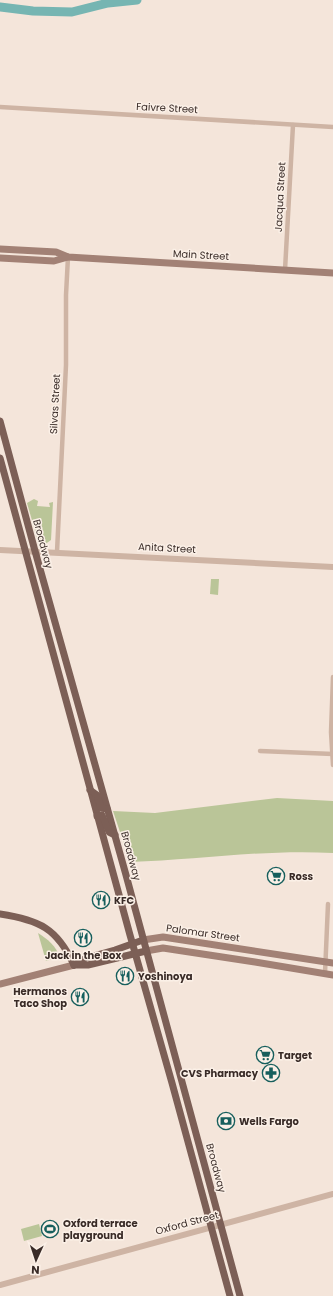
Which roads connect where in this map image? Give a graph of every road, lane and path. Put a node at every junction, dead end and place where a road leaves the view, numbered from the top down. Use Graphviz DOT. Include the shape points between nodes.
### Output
graph roads {
  1 [pos="0,107"];
  2 [pos="293,125"];
  3 [pos="333,127"];
  4 [pos="0,249"];
  5 [pos="68,257"];
  6 [pos="0,258"];
  7 [pos="285,270"];
  8 [pos="333,273"];
  9 [pos="1,425"];
  10 [pos="0,458"];
  11 [pos="0,550"];
  12 [pos="26,551"];
  13 [pos="35,551"];
  14 [pos="57,552"];
  15 [pos="333,567"];
  16 [pos="333,677"];
  17 [pos="77,701"];
  18 [pos="67,704"];
  19 [pos="260,751"];
  20 [pos="332,754"];
  21 [pos="333,765"];
  22 [pos="90,790"];
  23 [pos="107,809"];
  24 [pos="97,816"];
  25 [pos="115,835"];
  26 [pos="328,904"];
  27 [pos="0,914"];
  28 [pos="143,940"];
  29 [pos="132,943"];
  30 [pos="146,951"];
  31 [pos="135,953"];
  32 [pos="325,962"];
  33 [pos="333,963"];
  34 [pos="74,965"];
  35 [pos="325,973"];
  36 [pos="333,975"];
  37 [pos="0,984"];
  38 [pos="182,1080"];
  39 [pos="172,1083"];
  40 [pos="333,1194"];
  41 [pos="220,1225"];
  42 [pos="211,1228"];
  43 [pos="0,1285"];
  44 [pos="230,1296"];
  45 [pos="240,1296"];
  1 -- 2 [label="street, Faivre Street"];
  2 -- 3 [label="street, Faivre Street"];
  2 -- 7 [label="street, Jacqua Street"];
  4 -- 5 [label="main road, Main Street" via="56,252"];
  5 -- 6 [label="main road, Main Street" via="54,261"];
  5 -- 7 [label="main road, Main Street"];
  5 -- 14 [label="street, Silvas Street" via="66,365"];
  7 -- 8 [label="main road, Main Street"];
  9 -- 13 [label="main road, Broadway"];
  10 -- 12 [label="main road, Broadway"];
  11 -- 12 [label="street, Anita Street"];
  12 -- 13 [label="street, Anita Street"];
  12 -- 18 [label="main road, Broadway"];
  13 -- 14 [label="street, Anita Street"];
  13 -- 17 [label="main road, Broadway"];
  14 -- 15 [label="street, Anita Street"];
  16 -- 20 [label="street"];
  17 -- 18 [label="main road"];
  17 -- 23 [label="main road, Broadway"];
  18 -- 22 [label="main road, Broadway"];
  19 -- 20 [label="street"];
  20 -- 21 [label="street"];
  22 -- 23 [label="main road" via="97,795 101,808"];
  22 -- 24 [label="main road, Broadway"];
  23 -- 25 [label="main road, Broadway"];
  24 -- 25 [label="main road" via="102,815 109,832"];
  24 -- 29 [label="main road, Broadway"];
  25 -- 28 [label="main road, Broadway"];
  26 -- 32 [label="street"];
  27 -- 34 [label="main road" via="21,917 46,928 66,949"];
  28 -- 29 [label="main road, Palomar Street"];
  28 -- 30 [label="main road, Broadway"];
  28 -- 32 [label="main road, Palomar Street" via="163,937"];
  29 -- 31 [label="main road, Broadway"];
  29 -- 34 [label="main road, Palomar Street" via="86,958"];
  30 -- 31 [label="main road, Palomar Street"];
  30 -- 35 [label="main road, Palomar Street" via="163,948"];
  30 -- 38 [label="main road, Broadway"];
  31 -- 34 [label="main road, Palomar Street" via="88,965"];
  31 -- 39 [label="main road, Broadway"];
  32 -- 33 [label="main road, Palomar Street"];
  32 -- 35 [label="street"];
  34 -- 37 [label="main road, Palomar Street"];
  35 -- 36 [label="main road, Palomar Street"];
  38 -- 39 [label="main road"];
  38 -- 41 [label="main road, Broadway"];
  39 -- 42 [label="main road, Broadway"];
  40 -- 41 [label="street, Oxford Street"];
  41 -- 42 [label="street, Oxford Street"];
  41 -- 45 [label="main road, Broadway"];
  42 -- 43 [label="street, Oxford Street"];
  42 -- 44 [label="main road, Broadway"];
}
